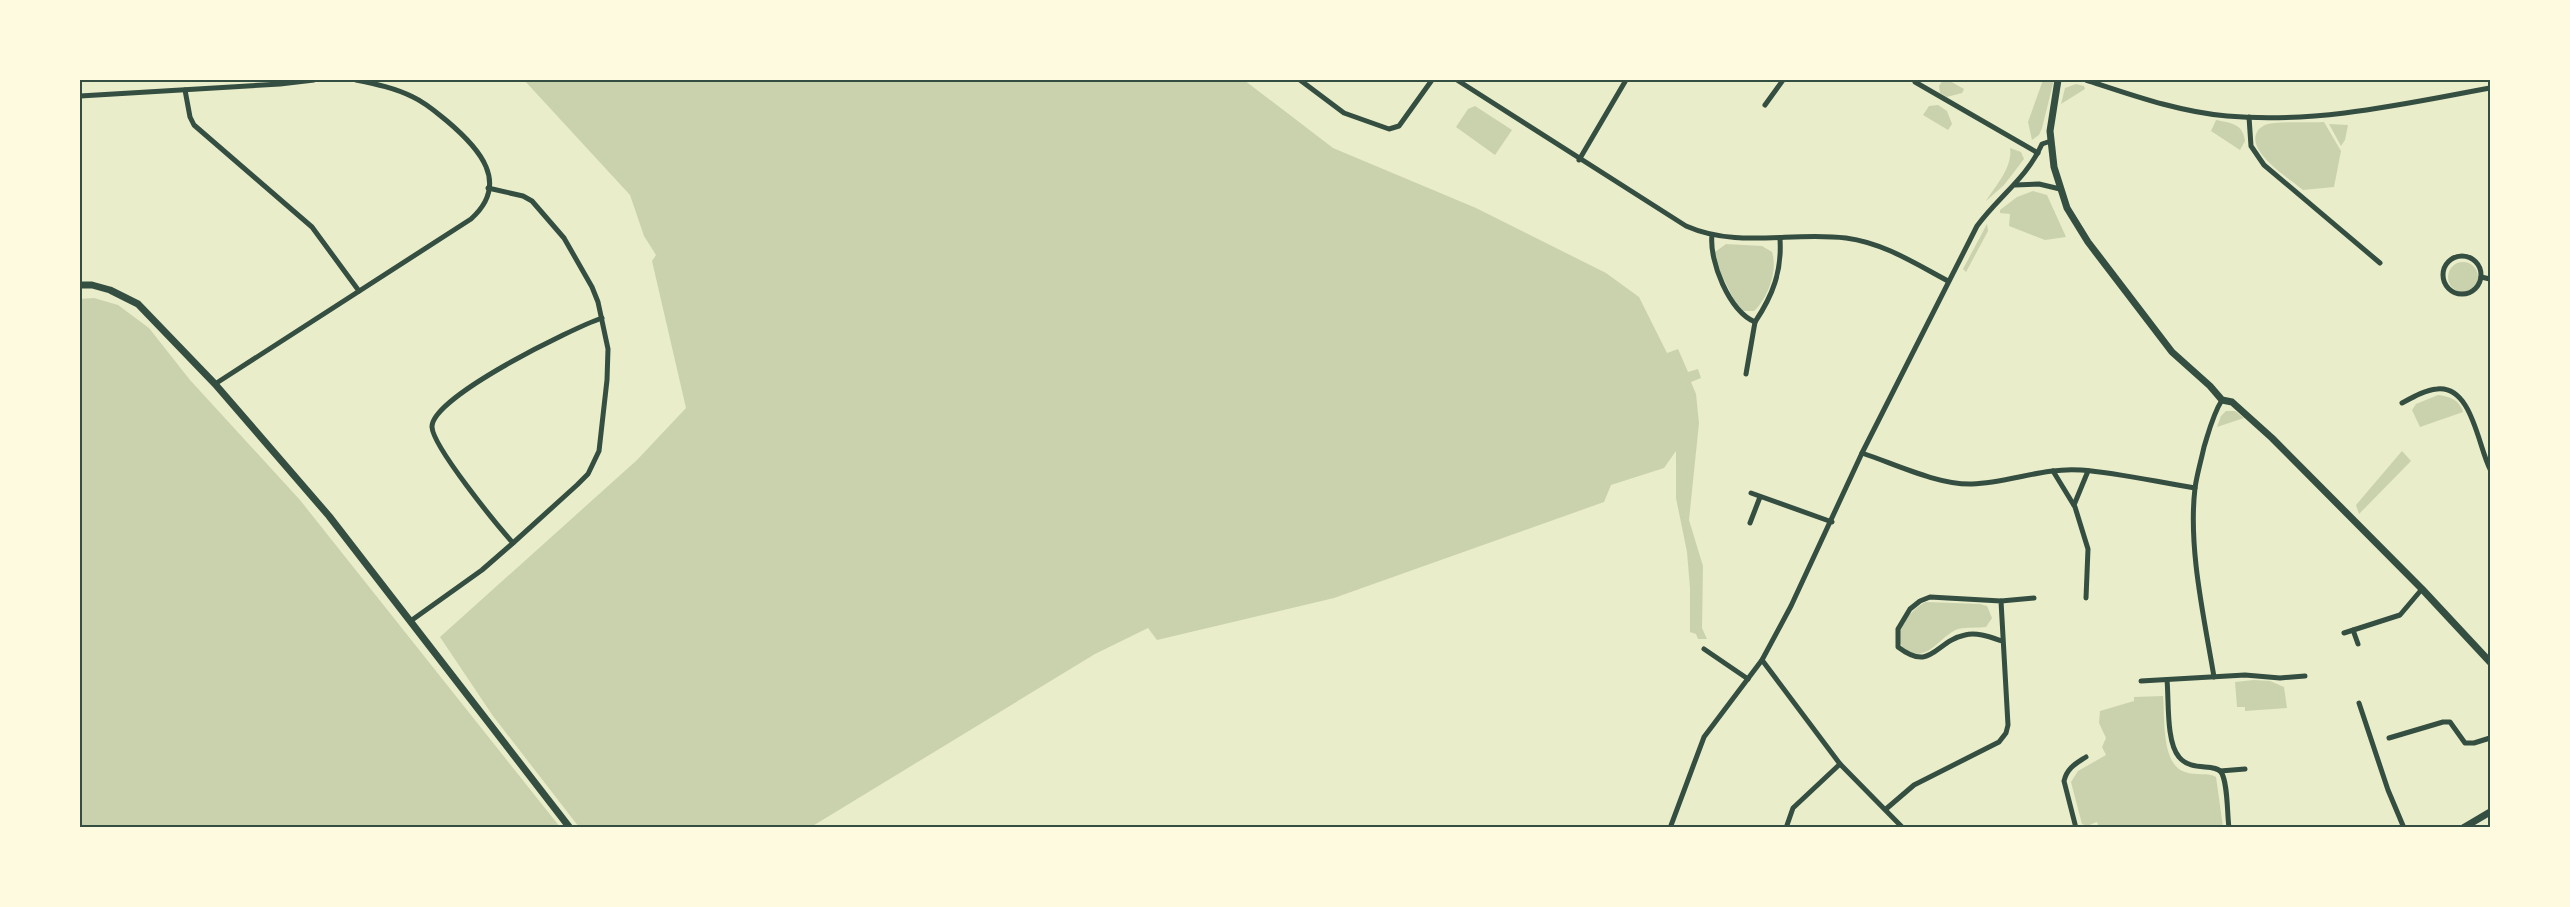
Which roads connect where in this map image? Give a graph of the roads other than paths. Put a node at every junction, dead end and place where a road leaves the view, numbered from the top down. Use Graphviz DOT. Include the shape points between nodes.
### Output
graph roads {
  1 [pos="314,80"];
  2 [pos="356,80"];
  3 [pos="1300,80"];
  4 [pos="1432,80"];
  5 [pos="1457,80"];
  6 [pos="1626,80"];
  7 [pos="1783,80"];
  8 [pos="2058,80"];
  9 [pos="2086,80"];
  10 [pos="1915,82"];
  11 [pos="2490,88"];
  12 [pos="185,90"];
  13 [pos="80,96"];
  14 [pos="1765,105"];
  15 [pos="2249,117"];
  16 [pos="2051,141"];
  17 [pos="2038,153"];
  18 [pos="1579,160"];
  19 [pos="2015,185"];
  20 [pos="488,188"];
  21 [pos="2060,189"];
  22 [pos="1712,235"];
  23 [pos="1780,239"];
  24 [pos="2380,262"];
  25 [pos="2481,277"];
  26 [pos="2490,279"];
  27 [pos="1948,281"];
  28 [pos="80,285"];
  29 [pos="359,291"];
  30 [pos="602,318"];
  31 [pos="1755,322"];
  32 [pos="1746,374"];
  33 [pos="215,384"];
  34 [pos="2222,400"];
  35 [pos="2402,403"];
  36 [pos="1862,453"];
  37 [pos="2490,469"];
  38 [pos="2053,471"];
  39 [pos="2088,471"];
  40 [pos="2195,488"];
  41 [pos="1751,493"];
  42 [pos="1760,497"];
  43 [pos="2074,506"];
  44 [pos="1832,522"];
  45 [pos="1750,523"];
  46 [pos="513,543"];
  47 [pos="2422,589"];
  48 [pos="2034,598"];
  49 [pos="2086,598"];
  50 [pos="2001,601"];
  51 [pos="412,620"];
  52 [pos="2353,630"];
  53 [pos="2344,633"];
  54 [pos="2002,641"];
  55 [pos="2358,644"];
  56 [pos="1704,649"];
  57 [pos="1762,660"];
  58 [pos="2490,662"];
  59 [pos="2214,676"];
  60 [pos="2305,676"];
  61 [pos="1748,679"];
  62 [pos="2167,680"];
  63 [pos="2141,681"];
  64 [pos="2359,703"];
  65 [pos="2389,738"];
  66 [pos="2490,738"];
  67 [pos="2086,757"];
  68 [pos="1840,764"];
  69 [pos="2245,769"];
  70 [pos="2220,771"];
  71 [pos="1886,808"];
  72 [pos="2490,812"];
  73 [pos="570,828"];
  74 [pos="1670,828"];
  75 [pos="1786,828"];
  76 [pos="1903,828"];
  77 [pos="2076,828"];
  78 [pos="2229,828"];
  79 [pos="2404,828"];
  80 [pos="2463,828"];
  1 -- 12 [label="street"];
  2 -- 20 [label="street" via="392,88 430,107 457,129 480,154 490,178"];
  3 -- 4 [label="street" via="1344,113 1389,129 1399,126"];
  5 -- 18 [label="street"];
  6 -- 18 [label="street"];
  7 -- 14 [label="street"];
  8 -- 16 [label="street"];
  9 -- 15 [label="street" via="2173,107"];
  10 -- 17 [label="street"];
  11 -- 15 [label="street" via="2333,115"];
  12 -- 13 [label="street"];
  12 -- 29 [label="street" via="195,125 312,226"];
  15 -- 24 [label="street" via="2251,146 2264,165"];
  16 -- 17 [label="street" via="2042,144"];
  16 -- 21 [label="street"];
  17 -- 19 [label="street"];
  18 -- 22 [label="street" via="1686,226"];
  19 -- 21 [label="street" via="2039,184"];
  19 -- 27 [label="street" via="1977,226"];
  20 -- 29 [label="street" via="487,199 471,219"];
  20 -- 30 [label="street" via="523,196 542,210 586,273"];
  21 -- 34 [label="street" via="2076,225 2147,320 2172,352"];
  22 -- 23 [label="street"];
  22 -- 31 [label="street" via="1714,264 1735,306"];
  23 -- 27 [label="street" via="1827,237 1863,241 1890,250"];
  23 -- 31 [label="street" via="1779,272"];
  25 -- 25 [label="street" via="2477,263 2462,256 2449,261 2443,271 2446,286 2458,294 2471,292"];
  25 -- 26 [label="street"];
  27 -- 36 [label="street"];
  28 -- 33 [label="street" via="110,290 138,304"];
  29 -- 33 [label="street"];
  30 -- 46 [label="street" via="608,362 599,452 588,474"];
  30 -- 46 [label="street" via="565,333 486,376 440,410 432,424 448,457"];
  31 -- 32 [label="street"];
  33 -- 51 [label="street" via="322,507"];
  34 -- 40 [label="street" via="2207,436"];
  34 -- 47 [label="street" via="2245,411"];
  35 -- 37 [label="street" via="2439,388 2457,395 2469,411"];
  36 -- 38 [label="street" via="1921,473 1971,484"];
  36 -- 44 [label="street"];
  38 -- 39 [label="street"];
  38 -- 43 [label="street"];
  39 -- 40 [label="street"];
  39 -- 43 [label="street"];
  40 -- 59 [label="street" via="2195,545"];
  41 -- 42 [label="street"];
  42 -- 44 [label="street"];
  42 -- 45 [label="street"];
  43 -- 49 [label="street" via="2088,549"];
  44 -- 57 [label="street"];
  46 -- 51 [label="street"];
  47 -- 52 [label="street" via="2400,615"];
  47 -- 58 [label="street"];
  48 -- 50 [label="street"];
  50 -- 54 [label="street"];
  50 -- 54 [label="street" via="1930,597 1910,609 1897,632 1899,647 1919,658 1930,656 1954,638 1967,634"];
  51 -- 73 [label="street"];
  52 -- 53 [label="street"];
  52 -- 55 [label="street"];
  54 -- 71 [label="street" via="2009,719 2006,733 1988,750 1914,785"];
  56 -- 61 [label="street"];
  57 -- 61 [label="street"];
  57 -- 68 [label="street"];
  59 -- 60 [label="street"];
  59 -- 62 [label="street"];
  61 -- 74 [label="street" via="1704,737"];
  62 -- 63 [label="street"];
  62 -- 70 [label="street" via="2174,749 2193,767"];
  64 -- 79 [label="street"];
  65 -- 66 [label="street" via="2450,722 2465,743"];
  67 -- 77 [label="street" via="2071,766 2064,781"];
  68 -- 71 [label="street"];
  68 -- 75 [label="street" via="1792,808"];
  69 -- 70 [label="street"];
  70 -- 78 [label="street"];
  71 -- 76 [label="street"];
  72 -- 80 [label="street"];
}
